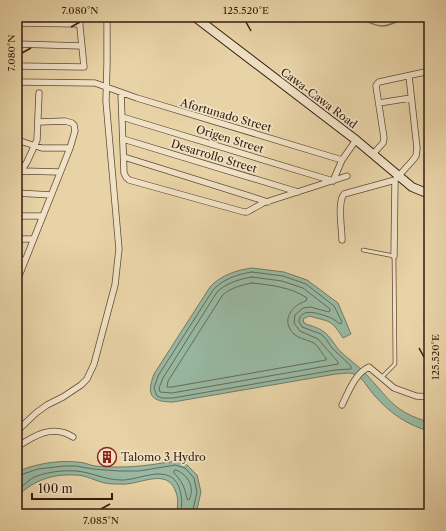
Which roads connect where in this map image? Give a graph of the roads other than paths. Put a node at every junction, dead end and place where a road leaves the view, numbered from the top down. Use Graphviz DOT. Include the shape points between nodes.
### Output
graph roads {
  1 [pos="79,17"];
  2 [pos="107,17"];
  3 [pos="196,17"];
  4 [pos="17,23"];
  5 [pos="80,24"];
  6 [pos="17,44"];
  7 [pos="82,46"];
  8 [pos="17,66"];
  9 [pos="429,73"];
  10 [pos="409,76"];
  11 [pos="17,82"];
  12 [pos="106,87"];
  13 [pos="39,93"];
  14 [pos="121,93"];
  15 [pos="411,98"];
  16 [pos="379,103"];
  17 [pos="122,117"];
  18 [pos="39,122"];
  19 [pos="123,139"];
  20 [pos="17,140"];
  21 [pos="356,140"];
  22 [pos="35,146"];
  23 [pos="70,148"];
  24 [pos="373,154"];
  25 [pos="124,158"];
  26 [pos="342,160"];
  27 [pos="22,171"];
  28 [pos="60,172"];
  29 [pos="347,176"];
  30 [pos="17,177"];
  31 [pos="397,178"];
  32 [pos="333,181"];
  33 [pos="299,192"];
  34 [pos="17,193"];
  35 [pos="429,194"];
  36 [pos="51,195"];
  37 [pos="269,202"];
  38 [pos="17,216"];
  39 [pos="43,216"];
  40 [pos="17,238"];
  41 [pos="33,239"];
  42 [pos="342,240"];
  43 [pos="363,250"];
  44 [pos="394,256"];
  45 [pos="17,260"];
  46 [pos="25,260"];
  47 [pos="17,281"];
  48 [pos="381,378"];
  49 [pos="429,397"];
  50 [pos="342,405"];
  51 [pos="17,430"];
  52 [pos="73,437"];
  53 [pos="17,447"];
  1 -- 5 [label="street"];
  2 -- 12 [label="street"];
  3 -- 21 [label="street, Cawa-Cawa Road"];
  4 -- 5 [label="street"];
  5 -- 7 [label="street"];
  6 -- 7 [label="street"];
  7 -- 8 [label="street" via="84,67"];
  9 -- 10 [label="street"];
  10 -- 15 [label="street"];
  10 -- 16 [label="street" via="379,82"];
  11 -- 12 [label="street, Afortunado Street" via="89,83"];
  12 -- 14 [label="street, Afortunado Street"];
  12 -- 51 [label="street" via="119,249 118,268 109,309 94,364 87,379 64,397 36,413"];
  13 -- 18 [label="street"];
  14 -- 17 [label="street"];
  14 -- 26 [label="street, Afortunado Street"];
  15 -- 16 [label="street"];
  15 -- 31 [label="street" via="417,152"];
  16 -- 24 [label="street" via="384,138 383,143"];
  17 -- 19 [label="street"];
  17 -- 32 [label="street, Origen Street"];
  18 -- 22 [label="street"];
  18 -- 23 [label="street" via="72,122 75,131"];
  19 -- 25 [label="street"];
  19 -- 33 [label="street, Desarrollo Street"];
  20 -- 22 [label="street"];
  21 -- 24 [label="street, Cawa-Cawa Road"];
  21 -- 26 [label="street"];
  22 -- 23 [label="street" via="50,149"];
  22 -- 27 [label="street"];
  23 -- 28 [label="street"];
  24 -- 31 [label="street, Cawa-Cawa Road"];
  25 -- 37 [label="street"];
  25 -- 37 [label="street" via="124,173 129,180 244,212"];
  26 -- 32 [label="street"];
  27 -- 28 [label="street"];
  27 -- 30 [label="street"];
  28 -- 36 [label="street"];
  29 -- 32 [label="street"];
  31 -- 35 [label="street, Cawa-Cawa Road"];
  31 -- 42 [label="street" via="344,194 340,202"];
  31 -- 44 [label="street"];
  32 -- 33 [label="street"];
  33 -- 37 [label="street"];
  34 -- 36 [label="street"];
  36 -- 39 [label="street"];
  38 -- 39 [label="street"];
  39 -- 41 [label="street"];
  40 -- 41 [label="street"];
  41 -- 46 [label="street"];
  43 -- 44 [label="lane"];
  44 -- 48 [label="lane" via="395,364"];
  45 -- 46 [label="street"];
  46 -- 47 [label="street"];
  48 -- 49 [label="street" via="394,388 416,396"];
  48 -- 50 [label="street" via="370,367 364,369"];
  52 -- 53 [label="street" via="61,431 49,431"];
}
